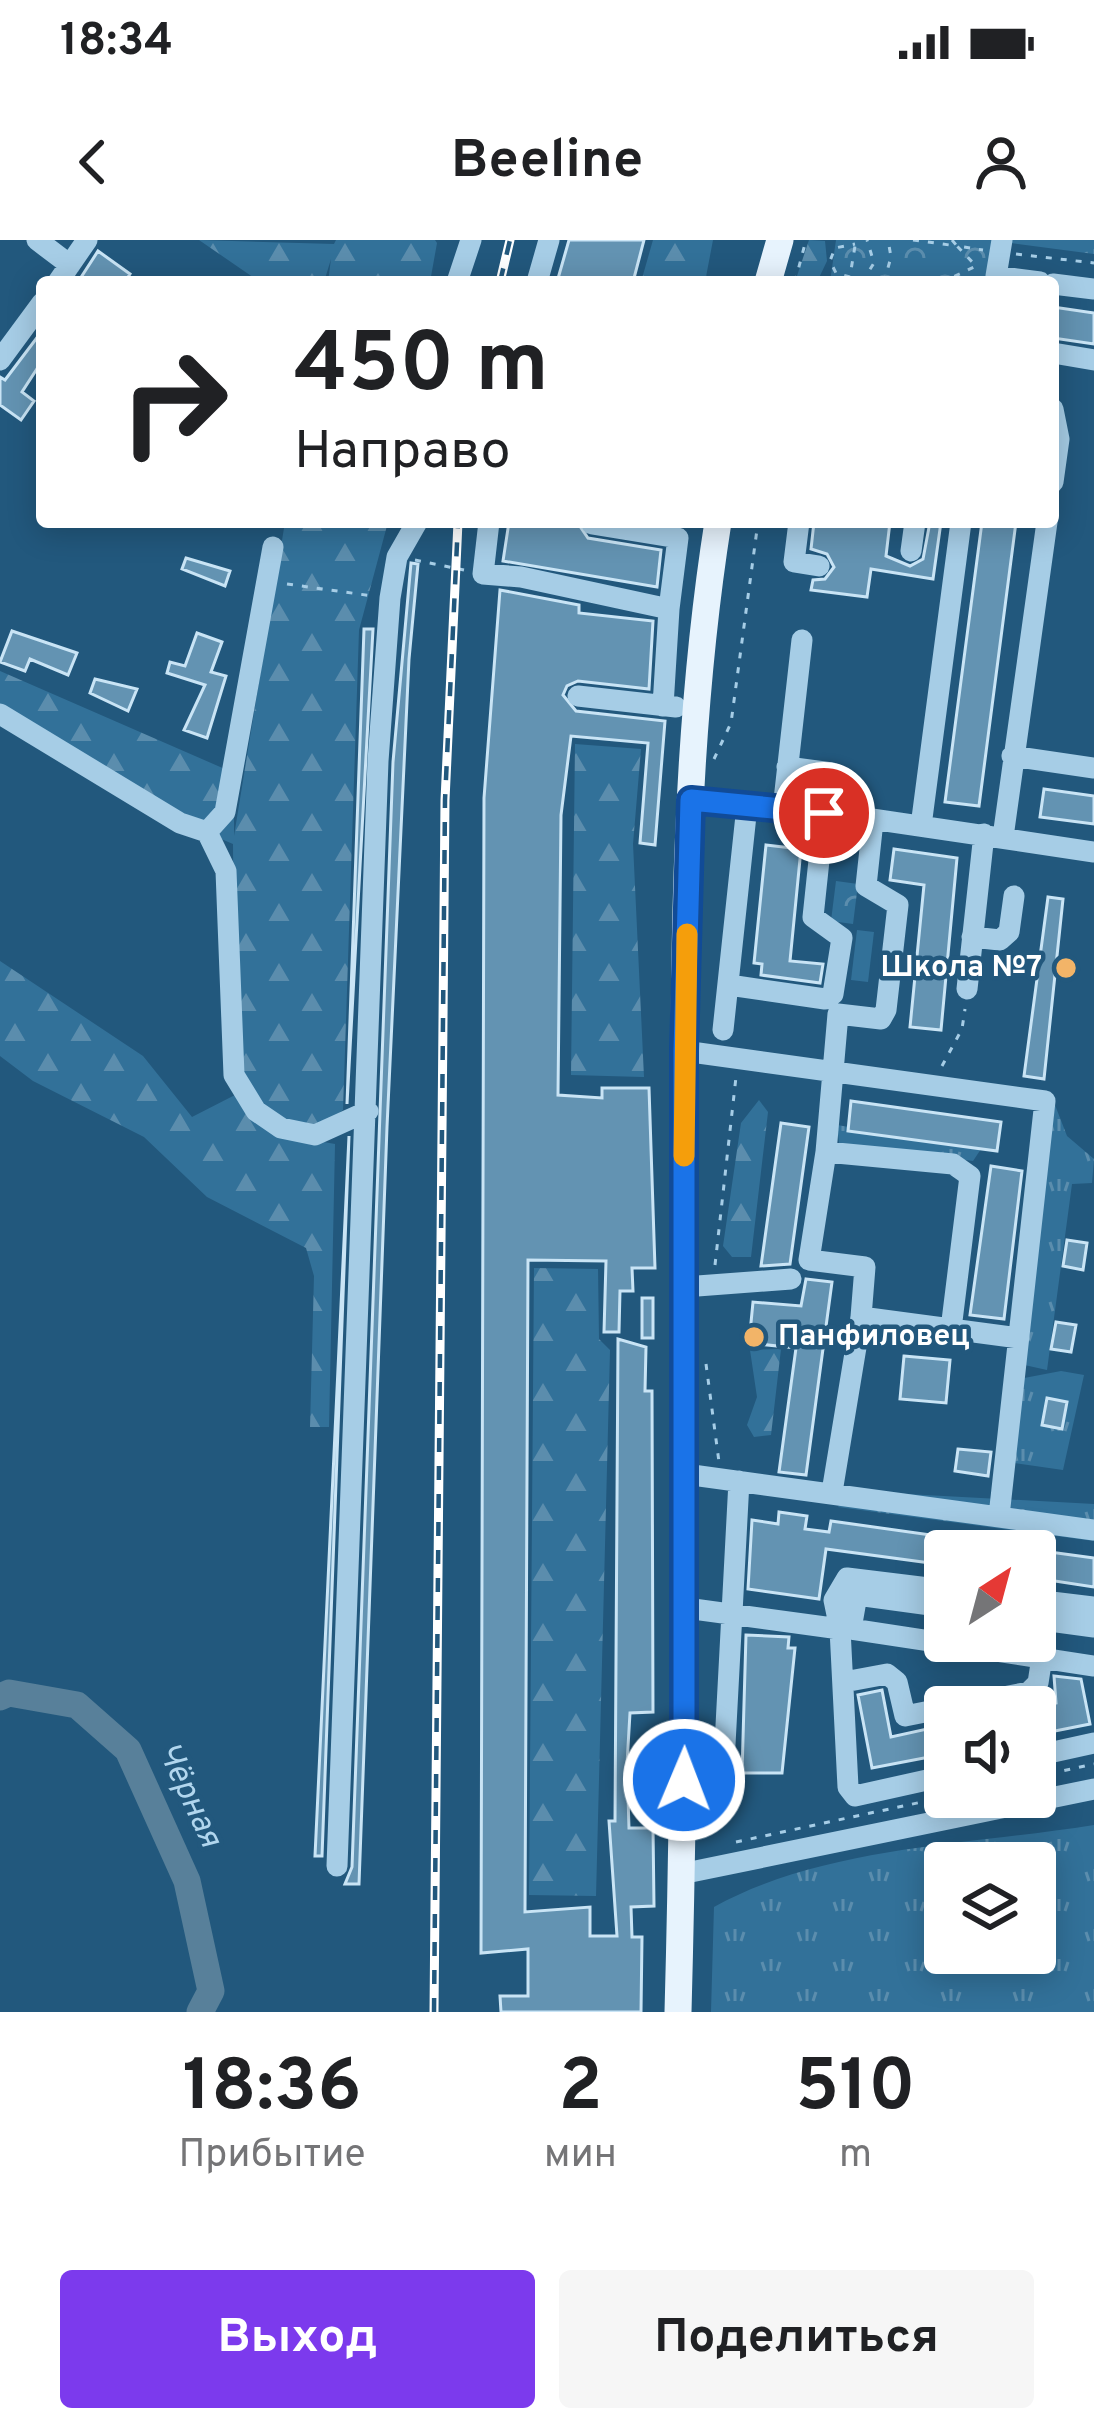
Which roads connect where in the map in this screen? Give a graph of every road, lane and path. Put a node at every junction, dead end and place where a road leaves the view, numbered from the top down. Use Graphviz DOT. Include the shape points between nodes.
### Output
graph roads {
  1 [pos="37,240"];
  2 [pos="87,240"];
  3 [pos="471,240"];
  4 [pos="549,240"];
  5 [pos="780,240"];
  6 [pos="806,240"];
  7 [pos="867,240"];
  8 [pos="888,240"];
  9 [pos="913,240"];
  10 [pos="952,240"];
  11 [pos="855,242"];
  12 [pos="957,246"];
  13 [pos="1001,246"];
  14 [pos="1094,263"];
  15 [pos="64,273"];
  16 [pos="459,276"];
  17 [pos="539,276"];
  18 [pos="770,276"];
  19 [pos="797,276"];
  20 [pos="842,276"];
  21 [pos="850,276"];
  22 [pos="866,276"];
  23 [pos="886,276"];
  24 [pos="955,276"];
  25 [pos="996,276"];
  26 [pos="1059,285"];
  27 [pos="1094,289"];
  28 [pos="36,311"];
  29 [pos="1059,354"];
  30 [pos="0,360"];
  31 [pos="1094,360"];
  32 [pos="414,528"];
  33 [pos="488,528"];
  34 [pos="617,528"];
  35 [pos="717,528"];
  36 [pos="757,528"];
  37 [pos="798,528"];
  38 [pos="914,528"];
  39 [pos="961,528"];
  40 [pos="1046,528"];
  41 [pos="273,548"];
  42 [pos="911,551"];
  43 [pos="397,557"];
  44 [pos="819,566"];
  45 [pos="483,574"];
  46 [pos="267,581"];
  47 [pos="390,598"];
  48 [pos="669,610"];
  49 [pos="802,640"];
  50 [pos="578,696"];
  51 [pos="663,706"];
  52 [pos="695,710"];
  53 [pos="0,714"];
  54 [pos="1012,757"];
  55 [pos="713,763"];
  56 [pos="788,767"];
  57 [pos="1094,768"];
  58 [pos="832,773"];
  59 [pos="691,800"];
  60 [pos="747,806"];
  61 [pos="782,809"];
  62 [pos="824,813"];
  63 [pos="873,820"];
  64 [pos="921,826"];
  65 [pos="207,832"];
  66 [pos="993,836"];
  67 [pos="1094,852"];
  68 [pos="1014,896"];
  69 [pos="972,937"];
  70 [pos="967,989"];
  71 [pos="741,991"];
  72 [pos="723,1030"];
  73 [pos="684,1051"];
  74 [pos="833,1071"];
  75 [pos="931,1085"];
  76 [pos="368,1111"];
  77 [pos="826,1152"];
  78 [pos="791,1279"];
  79 [pos="684,1287"];
  80 [pos="861,1317"];
  81 [pos="951,1329"];
  82 [pos="1019,1338"];
  83 [pos="685,1474"];
  84 [pos="740,1481"];
  85 [pos="832,1492"];
  86 [pos="999,1516"];
  87 [pos="1094,1530"];
  88 [pos="924,1587"];
  89 [pos="1056,1602"];
  90 [pos="924,1604"];
  91 [pos="1094,1607"];
  92 [pos="686,1608"];
  93 [pos="728,1610"];
  94 [pos="1056,1622"];
  95 [pos="1094,1627"];
  96 [pos="846,1629"];
  97 [pos="924,1640"];
  98 [pos="1056,1659"];
  99 [pos="1094,1666"];
  100 [pos="844,1682"];
  101 [pos="924,1713"];
  102 [pos="1094,1743"];
  103 [pos="1056,1751"];
  104 [pos="1094,1764"];
  105 [pos="1056,1772"];
  106 [pos="924,1786"];
  107 [pos="1094,1789"];
  108 [pos="924,1802"];
  109 [pos="858,1816"];
  110 [pos="683,1823"];
  111 [pos="736,1842"];
  112 [pos="337,1866"];
  113 [pos="681,1874"];
  114 [pos="678,2012"];
  1 -- 15 [label="street"];
  2 -- 15 [label="street"];
  3 -- 16 [label="street"];
  4 -- 17 [label="street"];
  5 -- 18 [label="main road"];
  6 -- 19 [label="path"];
  7 -- 22 [label="path" via="874,263"];
  8 -- 23 [label="path"];
  9 -- 12 [label="path"];
  10 -- 12 [label="path"];
  11 -- 20 [label="path" via="835,248 830,261"];
  11 -- 21 [label="path"];
  12 -- 13 [label="path"];
  12 -- 24 [label="path" via="976,266"];
  13 -- 14 [label="path"];
  13 -- 25 [label="street"];
  26 -- 27 [label="street"];
  28 -- 30 [label="street"];
  29 -- 31 [label="street"];
  32 -- 43 [label="street"];
  33 -- 45 [label="street"];
  34 -- 48 [label="street" via="678,538"];
  35 -- 52 [label="main road"];
  36 -- 55 [label="path" via="731,723"];
  37 -- 44 [label="street" via="794,562"];
  38 -- 42 [label="street"];
  39 -- 64 [label="street"];
  40 -- 54 [label="street"];
  41 -- 46 [label="street"];
  43 -- 45 [label="path"];
  43 -- 47 [label="street"];
  45 -- 48 [label="street"];
  46 -- 47 [label="path"];
  46 -- 65 [label="street" via="225,812"];
  47 -- 76 [label="street"];
  48 -- 51 [label="street"];
  49 -- 56 [label="street"];
  50 -- 51 [label="street"];
  51 -- 52 [label="street"];
  52 -- 59 [label="main road"];
  53 -- 65 [label="street"];
  54 -- 57 [label="street"];
  54 -- 66 [label="street"];
  56 -- 58 [label="street"];
  56 -- 61 [label="street"];
  59 -- 60 [label="street"];
  59 -- 73 [label="main road"];
  60 -- 61 [label="street"];
  60 -- 71 [label="street"];
  61 -- 62 [label="street"];
  62 -- 63 [label="street"];
  62 -- 71 [label="street" via="813,917 841,933 836,987 825,999"];
  63 -- 64 [label="street"];
  63 -- 74 [label="street" via="866,886 898,905 886,1010 881,1018 838,1014"];
  64 -- 66 [label="street"];
  65 -- 76 [label="street" via="226,872 234,1075 256,1111 281,1128 315,1135"];
  66 -- 67 [label="street"];
  66 -- 69 [label="street"];
  68 -- 69 [label="street" via="1009,932 1000,940"];
  69 -- 70 [label="street"];
  70 -- 75 [label="path" via="962,1029"];
  71 -- 72 [label="street"];
  73 -- 74 [label="street"];
  73 -- 79 [label="main road"];
  74 -- 75 [label="street"];
  74 -- 77 [label="street"];
  75 -- 82 [label="street" via="1045,1101"];
  76 -- 112 [label="street"];
  77 -- 80 [label="street" via="809,1260 865,1267"];
  77 -- 81 [label="street" via="953,1164 970,1176"];
  78 -- 79 [label="street"];
  79 -- 83 [label="main road"];
  80 -- 81 [label="street"];
  80 -- 85 [label="street"];
  81 -- 82 [label="street"];
  82 -- 86 [label="street"];
  83 -- 84 [label="street"];
  83 -- 92 [label="main road"];
  84 -- 85 [label="street"];
  84 -- 93 [label="street"];
  85 -- 86 [label="street"];
  86 -- 87 [label="street"];
  88 -- 96 [label="street" via="847,1578 834,1600"];
  89 -- 91 [label="street"];
  90 -- 96 [label="street" via="857,1595"];
  92 -- 93 [label="street"];
  92 -- 110 [label="main road"];
  93 -- 96 [label="street"];
  93 -- 110 [label="street" via="722,1801"];
  94 -- 95 [label="street"];
  96 -- 97 [label="street"];
  96 -- 100 [label="street"];
  98 -- 99 [label="street"];
  100 -- 101 [label="street" via="887,1675 897,1682 905,1716"];
  100 -- 109 [label="street" via="848,1786"];
  102 -- 103 [label="street"];
  104 -- 105 [label="path"];
  106 -- 109 [label="street"];
  107 -- 109 [label="street"];
  108 -- 109 [label="path"];
  109 -- 111 [label="path"];
  109 -- 113 [label="street"];
  110 -- 113 [label="main road"];
  113 -- 114 [label="main road"];
}
